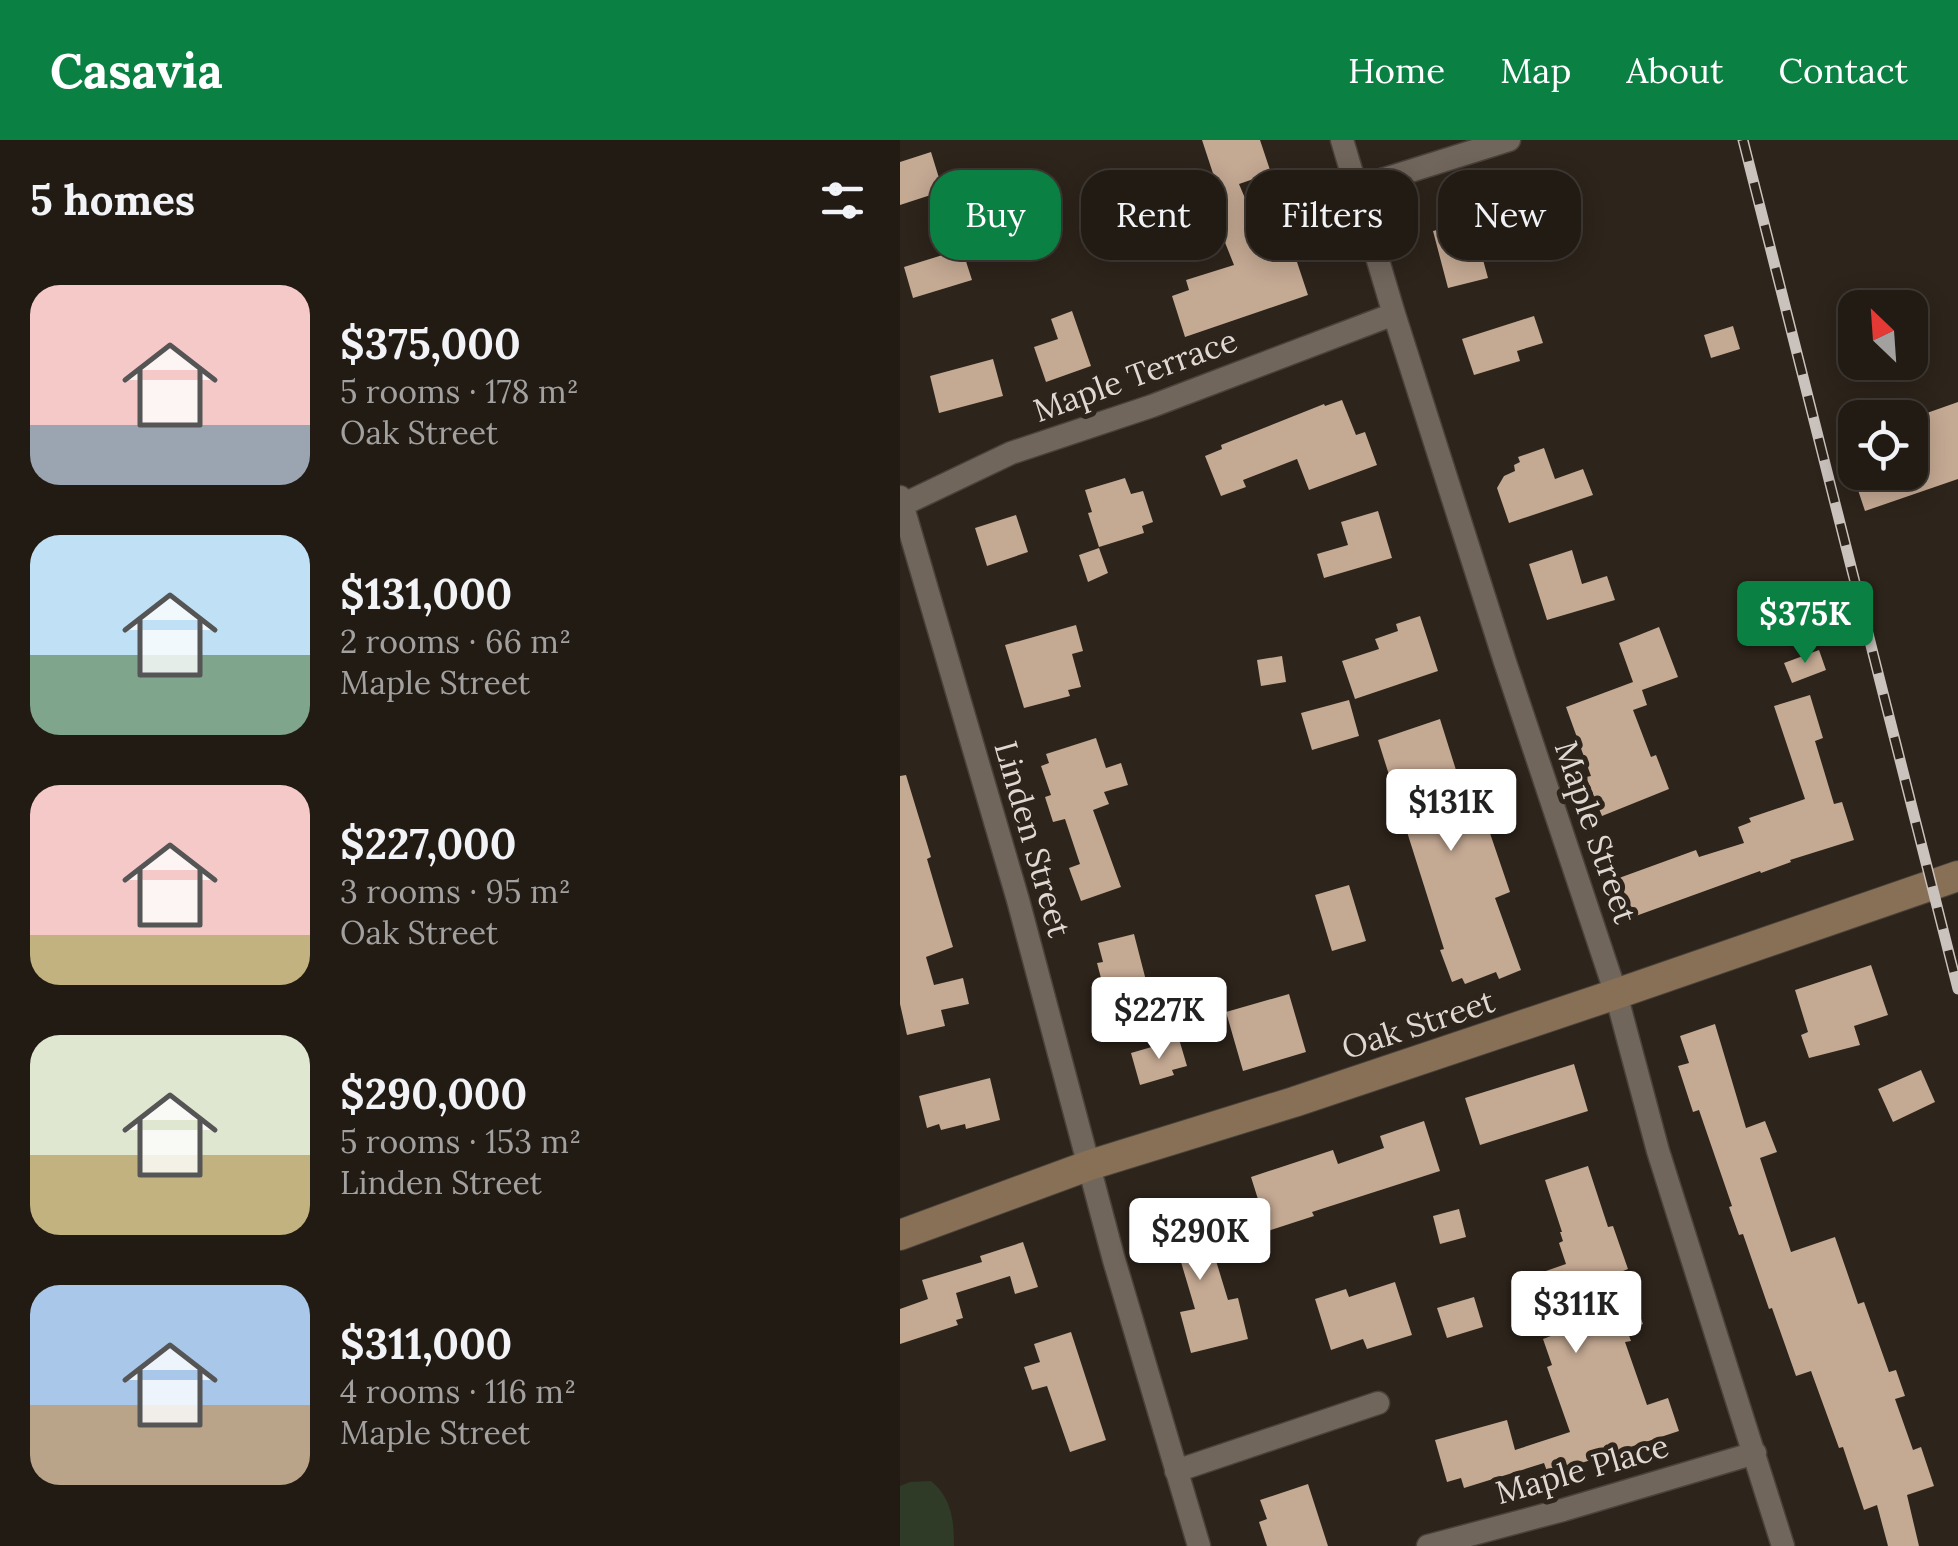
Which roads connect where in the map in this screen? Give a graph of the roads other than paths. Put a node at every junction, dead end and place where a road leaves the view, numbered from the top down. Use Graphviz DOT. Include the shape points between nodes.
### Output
graph roads {
  1 [pos="1342,140"];
  2 [pos="1508,140"];
  3 [pos="1351,170"];
  4 [pos="1413,170"];
  5 [pos="1378,260"];
  6 [pos="1394,314"];
  7 [pos="901,503"];
  8 [pos="1958,876"];
  9 [pos="1616,994"];
  10 [pos="1090,1165"];
  11 [pos="900,1235"];
  12 [pos="1378,1404"];
  13 [pos="1755,1453"];
  14 [pos="1176,1471"];
  15 [pos="1200,1546"];
  16 [pos="1428,1546"];
  17 [pos="1783,1546"];
  1 -- 3 [label="street, Maple Street"];
  2 -- 4 [label="street"];
  5 -- 6 [label="street, Maple Street"];
  6 -- 7 [label="street, Maple Terrace" via="1012,454"];
  6 -- 9 [label="street, Maple Street"];
  7 -- 10 [label="street, Linden Street"];
  8 -- 9 [label="street, Oak Street"];
  9 -- 10 [label="street, Oak Street"];
  9 -- 13 [label="street, Maple Street" via="1658,1151"];
  10 -- 11 [label="street, Oak Street"];
  10 -- 14 [label="street, Linden Street"];
  12 -- 14 [label="street"];
  13 -- 16 [label="street, Maple Place"];
  13 -- 17 [label="street, Maple Street"];
  14 -- 15 [label="street, Linden Street"];
}
